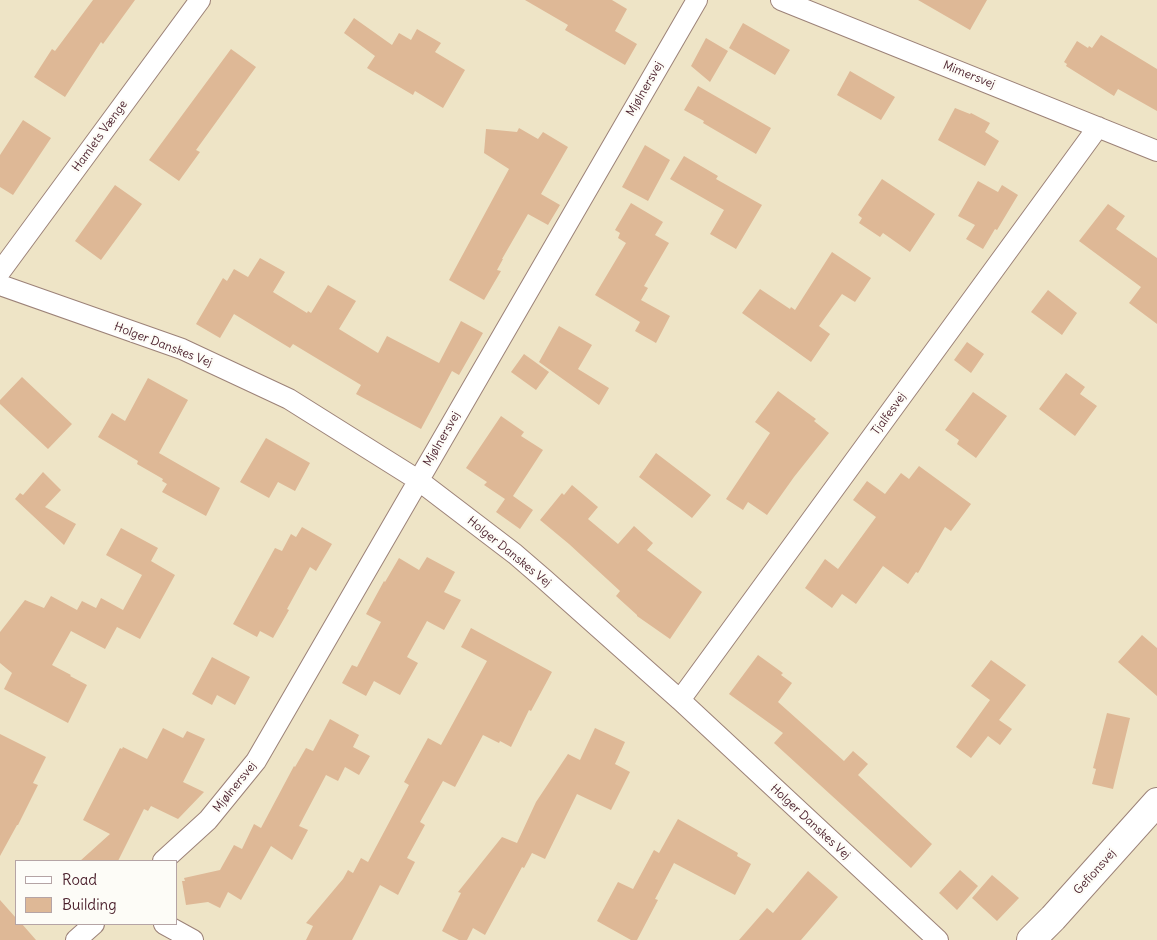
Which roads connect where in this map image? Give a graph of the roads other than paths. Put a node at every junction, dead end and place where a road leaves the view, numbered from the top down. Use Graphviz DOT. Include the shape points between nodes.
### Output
graph roads {
  1 [pos="200,0"];
  2 [pos="697,0"];
  3 [pos="781,0"];
  4 [pos="1098,127"];
  5 [pos="1157,151"];
  6 [pos="0,272"];
  7 [pos="0,285"];
  8 [pos="418,480"];
  9 [pos="680,700"];
  10 [pos="1157,802"];
  11 [pos="164,860"];
  12 [pos="93,925"];
  13 [pos="166,925"];
  14 [pos="76,940"];
  15 [pos="193,940"];
  16 [pos="938,940"];
  17 [pos="1031,940"];
  1 -- 6 [label="street, Hamlets Vænge"];
  2 -- 8 [label="street, Mjølnersvej"];
  3 -- 4 [label="street, Mimersvej"];
  4 -- 5 [label="street, Mimersvej"];
  4 -- 9 [label="street, Tjalfesvej"];
  7 -- 8 [label="street, Holger Danskes Vej" via="191,353 289,399"];
  8 -- 9 [label="street, Holger Danskes Vej" via="516,554"];
  8 -- 11 [label="street, Mjølnersvej" via="256,761 208,820"];
  9 -- 16 [label="street, Holger Danskes Vej"];
  10 -- 17 [label="main road, Gefionsvej"];
  12 -- 14 [label="street"];
  13 -- 15 [label="street"];
}
